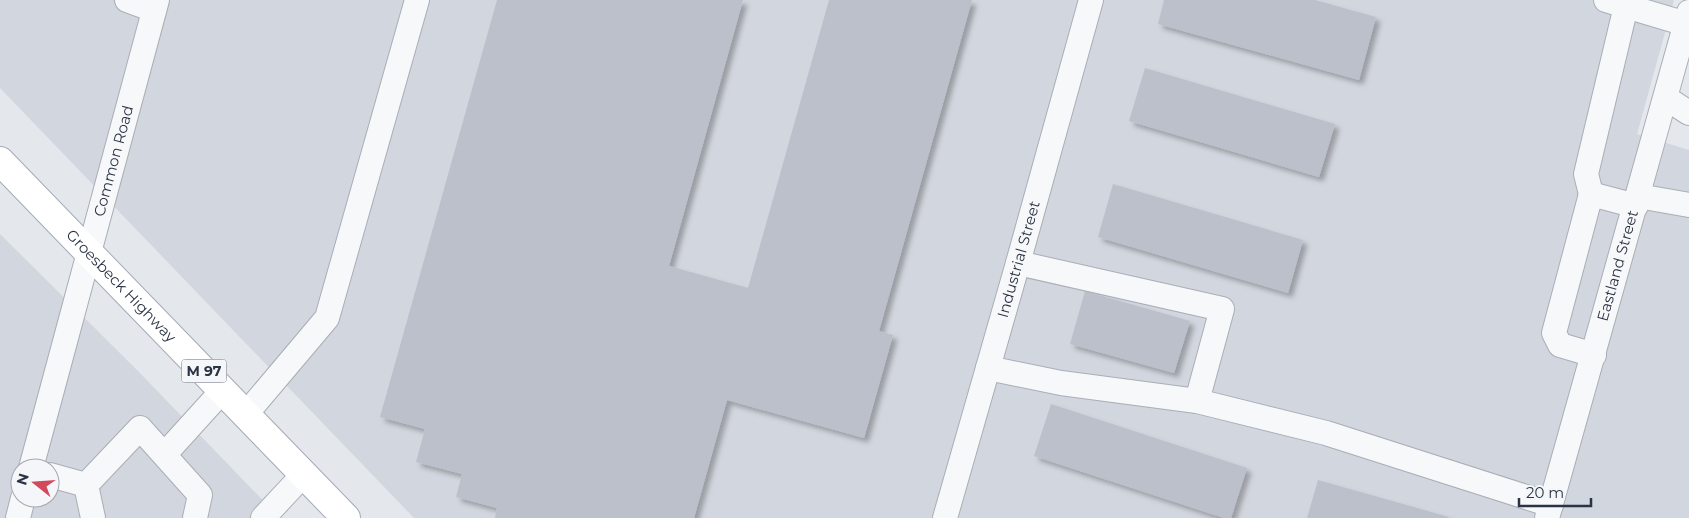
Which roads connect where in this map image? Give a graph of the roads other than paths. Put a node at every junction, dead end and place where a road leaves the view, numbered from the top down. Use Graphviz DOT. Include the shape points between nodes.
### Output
graph roads {
  1 [pos="127,0"];
  2 [pos="417,0"];
  3 [pos="1091,0"];
  4 [pos="1628,4"];
  5 [pos="156,5"];
  6 [pos="1687,18"];
  7 [pos="1666,98"];
  8 [pos="1689,113"];
  9 [pos="0,161"];
  10 [pos="1591,194"];
  11 [pos="1637,201"];
  12 [pos="1689,206"];
  13 [pos="89,253"];
  14 [pos="1018,263"];
  15 [pos="1594,355"];
  16 [pos="988,368"];
  17 [pos="223,390"];
  18 [pos="1197,401"];
  19 [pos="246,414"];
  20 [pos="165,454"];
  21 [pos="34,458"];
  22 [pos="304,474"];
  23 [pos="60,478"];
  24 [pos="86,486"];
  25 [pos="1549,512"];
  26 [pos="93,518"];
  27 [pos="195,518"];
  28 [pos="263,518"];
  29 [pos="346,518"];
  30 [pos="945,518"];
  1 -- 5 [label="street"];
  2 -- 19 [label="street" via="327,318"];
  3 -- 14 [label="street, Industrial Street"];
  4 -- 6 [label="street"];
  4 -- 10 [label="street" via="1586,174"];
  5 -- 13 [label="street, Common Road"];
  6 -- 7 [label="street, Eastland Street"];
  7 -- 8 [label="street"];
  7 -- 11 [label="street, Eastland Street"];
  9 -- 13 [label="main road, Groesbeck Highway / M 97"];
  10 -- 11 [label="street"];
  10 -- 15 [label="street" via="1554,333 1560,345"];
  11 -- 12 [label="street"];
  11 -- 15 [label="street, Eastland Street"];
  13 -- 17 [label="main road, Groesbeck Highway / M 97"];
  13 -- 21 [label="street, Common Road"];
  14 -- 16 [label="street, Industrial Street"];
  14 -- 18 [label="street" via="1222,309"];
  15 -- 25 [label="street, Eastland Street"];
  16 -- 18 [label="street" via="1061,383"];
  16 -- 30 [label="street, Industrial Street"];
  17 -- 19 [label="main road, Groesbeck Highway / M 97"];
  17 -- 20 [label="street"];
  18 -- 25 [label="street" via="1326,434"];
  19 -- 22 [label="main road, Groesbeck Highway / M 97"];
  20 -- 24 [label="street" via="140,428"];
  20 -- 27 [label="street" via="200,496"];
  22 -- 28 [label="street"];
  22 -- 29 [label="main road, Groesbeck Highway / M 97"];
  23 -- 24 [label="street"];
  24 -- 26 [label="street"];
}
